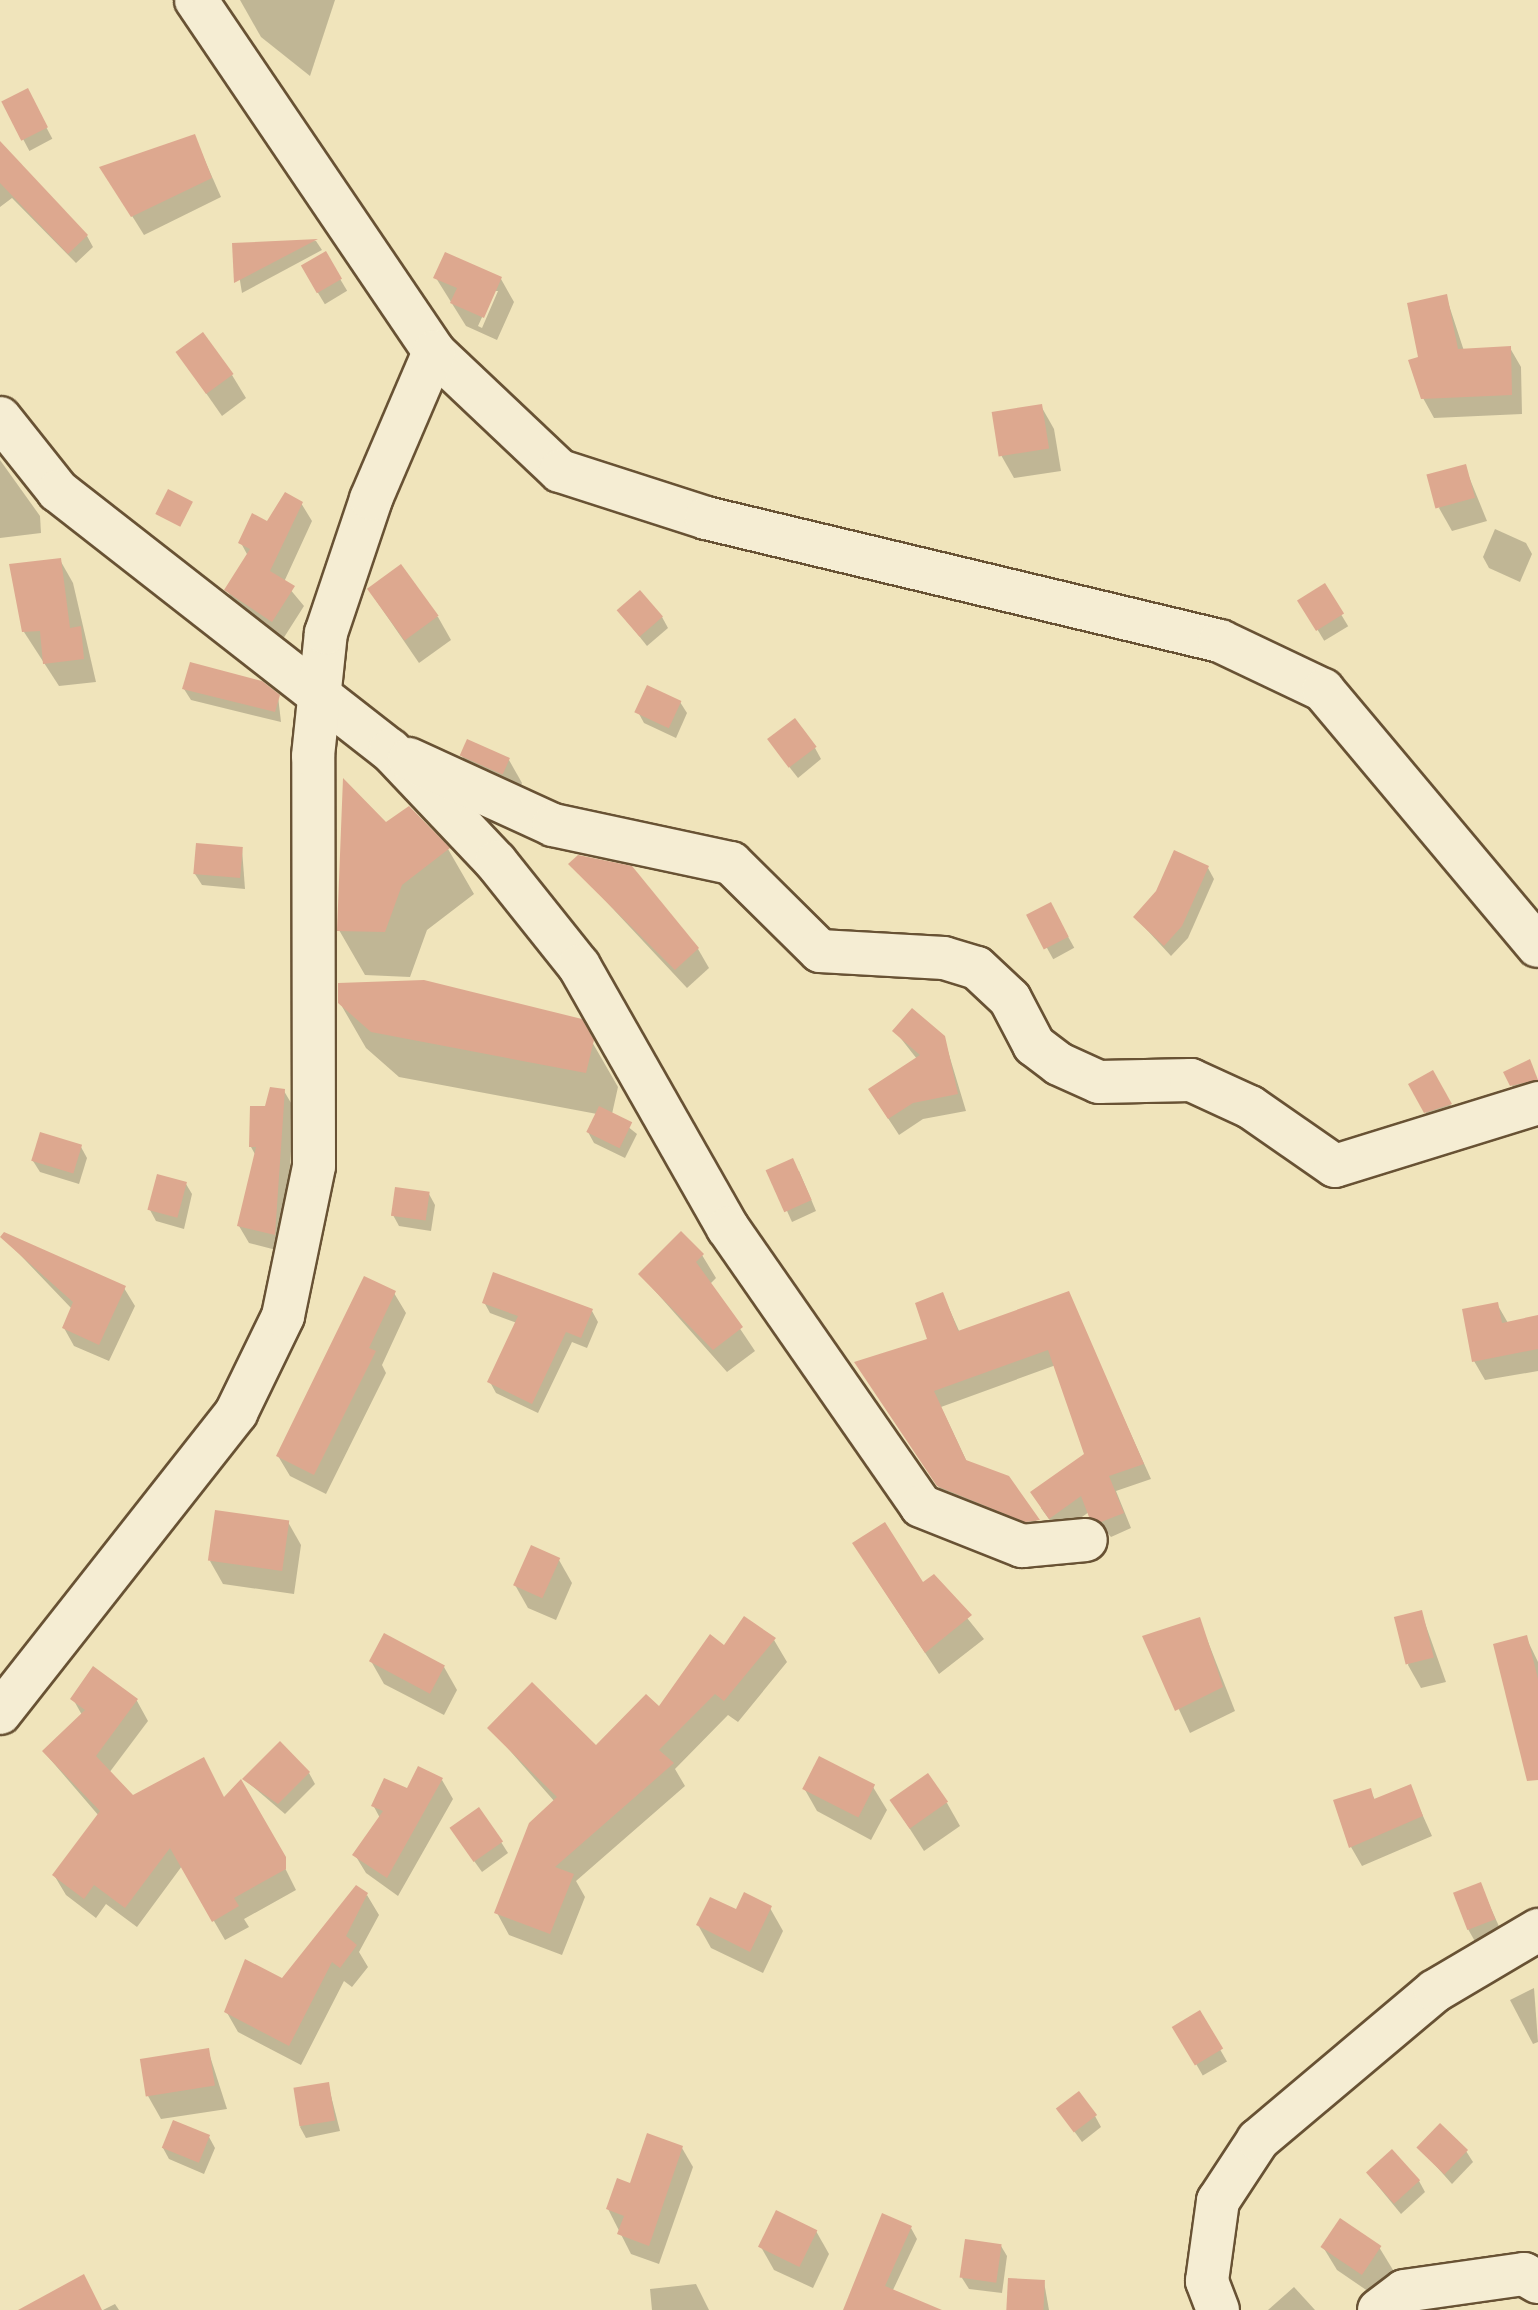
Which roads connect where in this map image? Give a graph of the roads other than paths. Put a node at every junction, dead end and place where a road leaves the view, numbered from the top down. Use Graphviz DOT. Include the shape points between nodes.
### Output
graph roads {
  1 [pos="196,0"];
  2 [pos="434,352"];
  3 [pos="0,418"];
  4 [pos="317,700"];
  5 [pos="390,750"];
  6 [pos="1538,946"];
  7 [pos="1538,1103"];
  8 [pos="1086,1540"];
  9 [pos="0,1713"];
  10 [pos="1538,1930"];
  11 [pos="1538,2282"];
  12 [pos="1218,2310"];
  13 [pos="1379,2310"];
  1 -- 2 [label="street"];
  2 -- 4 [label="street" via="371,499 326,633"];
  2 -- 6 [label="street" via="560,471 706,518 1220,641 1323,690"];
  3 -- 4 [label="street" via="58,491"];
  4 -- 5 [label="street"];
  4 -- 9 [label="street" via="314,1166 283,1316 236,1413"];
  5 -- 7 [label="street" via="553,825 731,863 820,951 944,958 977,968 1010,999 1034,1045 1059,1064 1099,1082 1191,1080 1250,1107 1335,1166"];
  5 -- 8 [label="street" via="496,862 579,966 728,1228 921,1506 1022,1546"];
  10 -- 12 [label="street" via="1435,1991 1258,2140 1218,2201 1207,2281"];
  11 -- 13 [label="street" via="1524,2274 1404,2291"];
}
